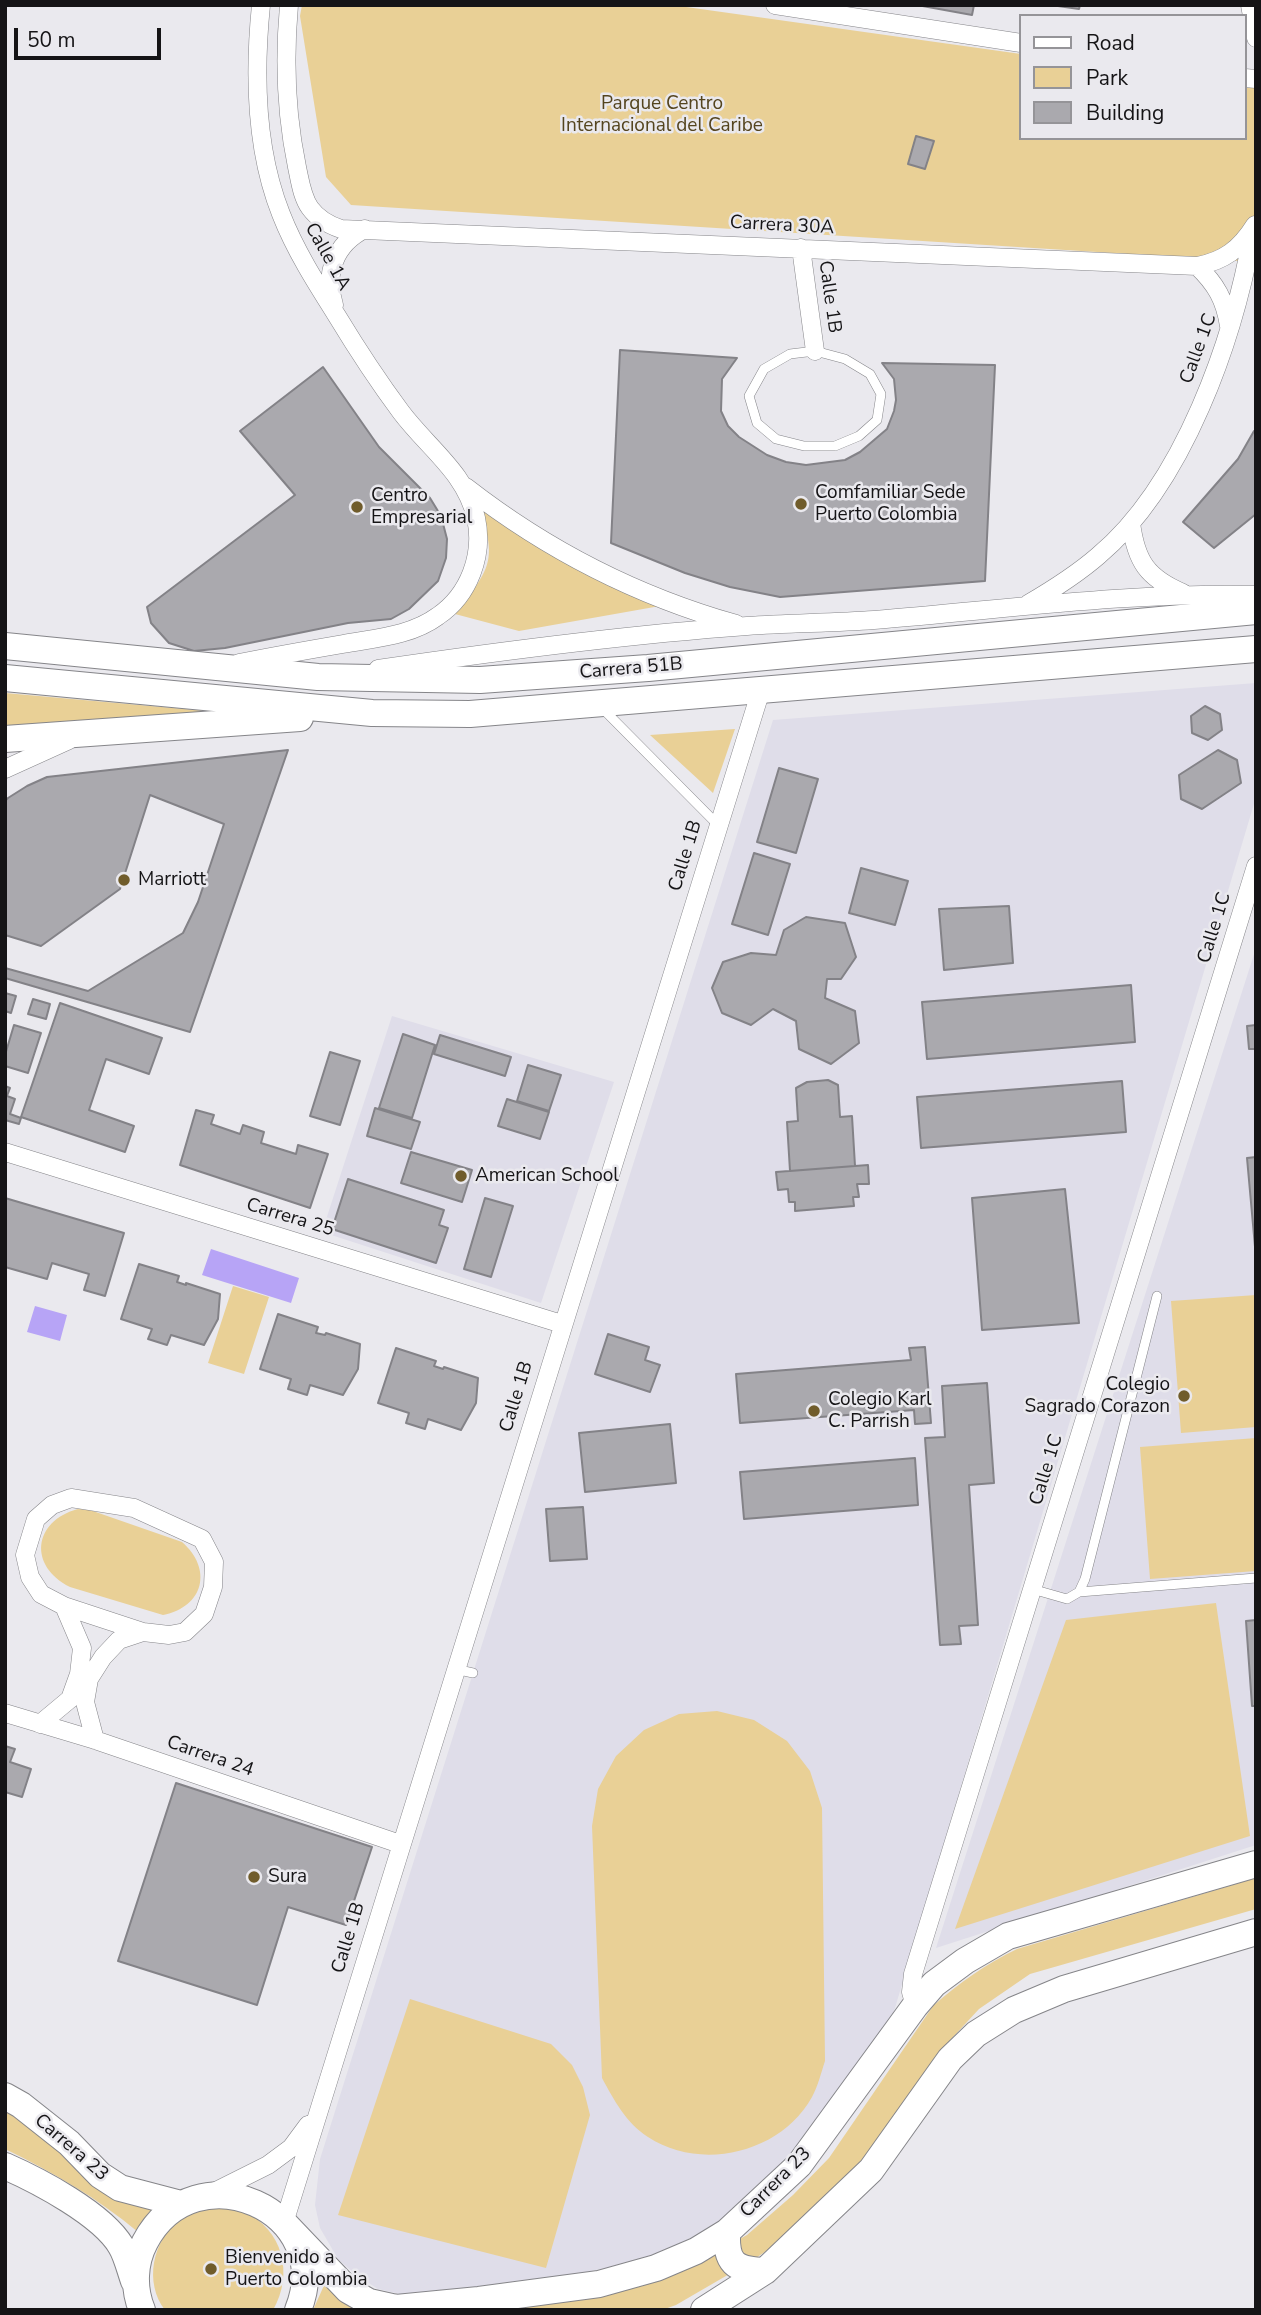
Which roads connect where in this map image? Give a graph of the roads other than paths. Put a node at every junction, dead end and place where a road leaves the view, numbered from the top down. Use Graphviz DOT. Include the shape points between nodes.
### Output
graph roads {
  1 [pos="261,5"];
  2 [pos="289,5"];
  3 [pos="775,5"];
  4 [pos="1250,5"];
  5 [pos="1256,38"];
  6 [pos="1020,43"];
  7 [pos="305,199"];
  8 [pos="1255,220"];
  9 [pos="365,229"];
  10 [pos="801,248"];
  11 [pos="1197,266"];
  12 [pos="344,328"];
  13 [pos="1230,331"];
  14 [pos="816,351"];
  15 [pos="465,487"];
  16 [pos="1131,523"];
  17 [pos="1186,594"];
  18 [pos="1256,595"];
  19 [pos="1024,606"];
  20 [pos="1256,611"];
  21 [pos="746,626"];
  22 [pos="5,646"];
  23 [pos="1256,649"];
  24 [pos="218,666"];
  25 [pos="318,677"];
  26 [pos="5,678"];
  27 [pos="761,690"];
  28 [pos="597,704"];
  29 [pos="372,713"];
  30 [pos="83,734"];
  31 [pos="5,739"];
  32 [pos="5,769"];
  33 [pos="718,825"];
  34 [pos="1256,866"];
  35 [pos="5,1152"];
  36 [pos="1157,1296"];
  37 [pos="562,1324"];
  38 [pos="1256,1578"];
  39 [pos="1032,1589"];
  40 [pos="1079,1592"];
  41 [pos="64,1606"];
  42 [pos="143,1632"];
  43 [pos="455,1669"];
  44 [pos="473,1674"];
  45 [pos="5,1713"];
  46 [pos="40,1724"];
  47 [pos="95,1740"];
  48 [pos="400,1844"];
  49 [pos="1256,1864"];
  50 [pos="1256,1932"];
  51 [pos="915,2007"];
  52 [pos="5,2096"];
  53 [pos="315,2117"];
  54 [pos="5,2166"];
  55 [pos="207,2196"];
  56 [pos="181,2204"];
  57 [pos="284,2223"];
  58 [pos="727,2232"];
  59 [pos="765,2271"];
  60 [pos="139,2298"];
  61 [pos="298,2310"];
  62 [pos="704,2310"];
  1 -- 12 [label="street, Calle 1A" via="258,101 275,198 299,252"];
  2 -- 7 [label="street, Calle 1A" via="288,103"];
  3 -- 6 [label="street"];
  4 -- 5 [label="street"];
  7 -- 9 [label="street, Carrera 30A" via="329,225"];
  8 -- 11 [label="street, Carrera 30A" via="1245,241 1231,254"];
  8 -- 13 [label="street, Calle 1C"];
  9 -- 10 [label="street, Carrera 30A"];
  9 -- 12 [label="street" via="348,239 332,266 333,301"];
  10 -- 11 [label="street, Carrera 30A"];
  10 -- 14 [label="street, Calle 1B"];
  11 -- 13 [label="street" via="1221,294"];
  12 -- 15 [label="street, Calle 1A" via="403,415"];
  13 -- 16 [label="street, Calle 1C" via="1216,372 1178,450"];
  14 -- 14 [label="lane" via="790,354 764,369 749,396 757,423 776,439 804,446 835,446 859,436 877,420 881,394 870,374 845,359"];
  15 -- 21 [label="street" via="536,537 603,574 664,600"];
  15 -- 24 [label="street" via="476,518 475,564 463,590 438,617 397,634"];
  16 -- 17 [label="street" via="1134,547 1145,568 1163,585"];
  16 -- 19 [label="street, Calle 1C" via="1063,583"];
  17 -- 18 [label="street"];
  17 -- 19 [label="street"];
  19 -- 21 [label="street"];
  20 -- 25 [label="main road, Carrera 51B" via="480,680"];
  21 -- 25 [label="street" via="521,648"];
  22 -- 24 [label="main road, Carrera 51B"];
  23 -- 27 [label="main road, Carrera 51B"];
  24 -- 25 [label="main road, Carrera 51B"];
  26 -- 29 [label="main road, Carrera 51B"];
  27 -- 28 [label="main road, Carrera 51B"];
  27 -- 33 [label="street, Calle 1B"];
  28 -- 29 [label="main road, Carrera 51B" via="470,714"];
  28 -- 33 [label="lane"];
  29 -- 30 [label="main road"];
  30 -- 31 [label="main road"];
  30 -- 32 [label="street"];
  33 -- 37 [label="street, Calle 1B"];
  34 -- 39 [label="street, Calle 1C"];
  35 -- 37 [label="street, Carrera 25"];
  36 -- 40 [label="lane"];
  37 -- 43 [label="street, Calle 1B"];
  38 -- 40 [label="lane"];
  39 -- 40 [label="lane" via="1067,1599"];
  39 -- 51 [label="street, Calle 1C" via="913,1974"];
  41 -- 42 [label="street"];
  41 -- 42 [label="street" via="41,1594 30,1577 25,1555 36,1519 52,1505 71,1498 134,1508 202,1539 214,1562 213,1587 204,1614 185,1632"];
  41 -- 46 [label="street" via="82,1648 79,1674 70,1699"];
  42 -- 47 [label="street" via="119,1640 89,1679 85,1702"];
  43 -- 44 [label="lane"];
  43 -- 48 [label="street, Calle 1B"];
  45 -- 46 [label="street, Carrera 24"];
  46 -- 47 [label="street, Carrera 24"];
  47 -- 48 [label="street, Carrera 24"];
  48 -- 53 [label="street, Calle 1B"];
  49 -- 51 [label="main road, Carrera 23" via="1008,1937 934,1984"];
  50 -- 59 [label="main road" via="1064,1989 1014,2010 976,2034 950,2059 871,2170"];
  51 -- 58 [label="main road, Carrera 23" via="799,2165"];
  52 -- 56 [label="main road, Carrera 23" via="120,2188"];
  53 -- 55 [label="street, Calle 1B" via="290,2148 268,2165"];
  53 -- 57 [label="street, Calle 1B"];
  54 -- 60 [label="main road, Carrera 23" via="102,2223 121,2245"];
  55 -- 56 [label="main road"];
  55 -- 57 [label="main road" via="240,2197"];
  56 -- 60 [label="main road" via="151,2230 142,2248 136,2267"];
  57 -- 58 [label="main road, Carrera 23" via="348,2290 369,2302 396,2308 599,2284 656,2268"];
  57 -- 61 [label="main road" via="302,2257 305,2276"];
  58 -- 59 [label="main road" via="732,2262 748,2271"];
  59 -- 62 [label="main road"];
}
